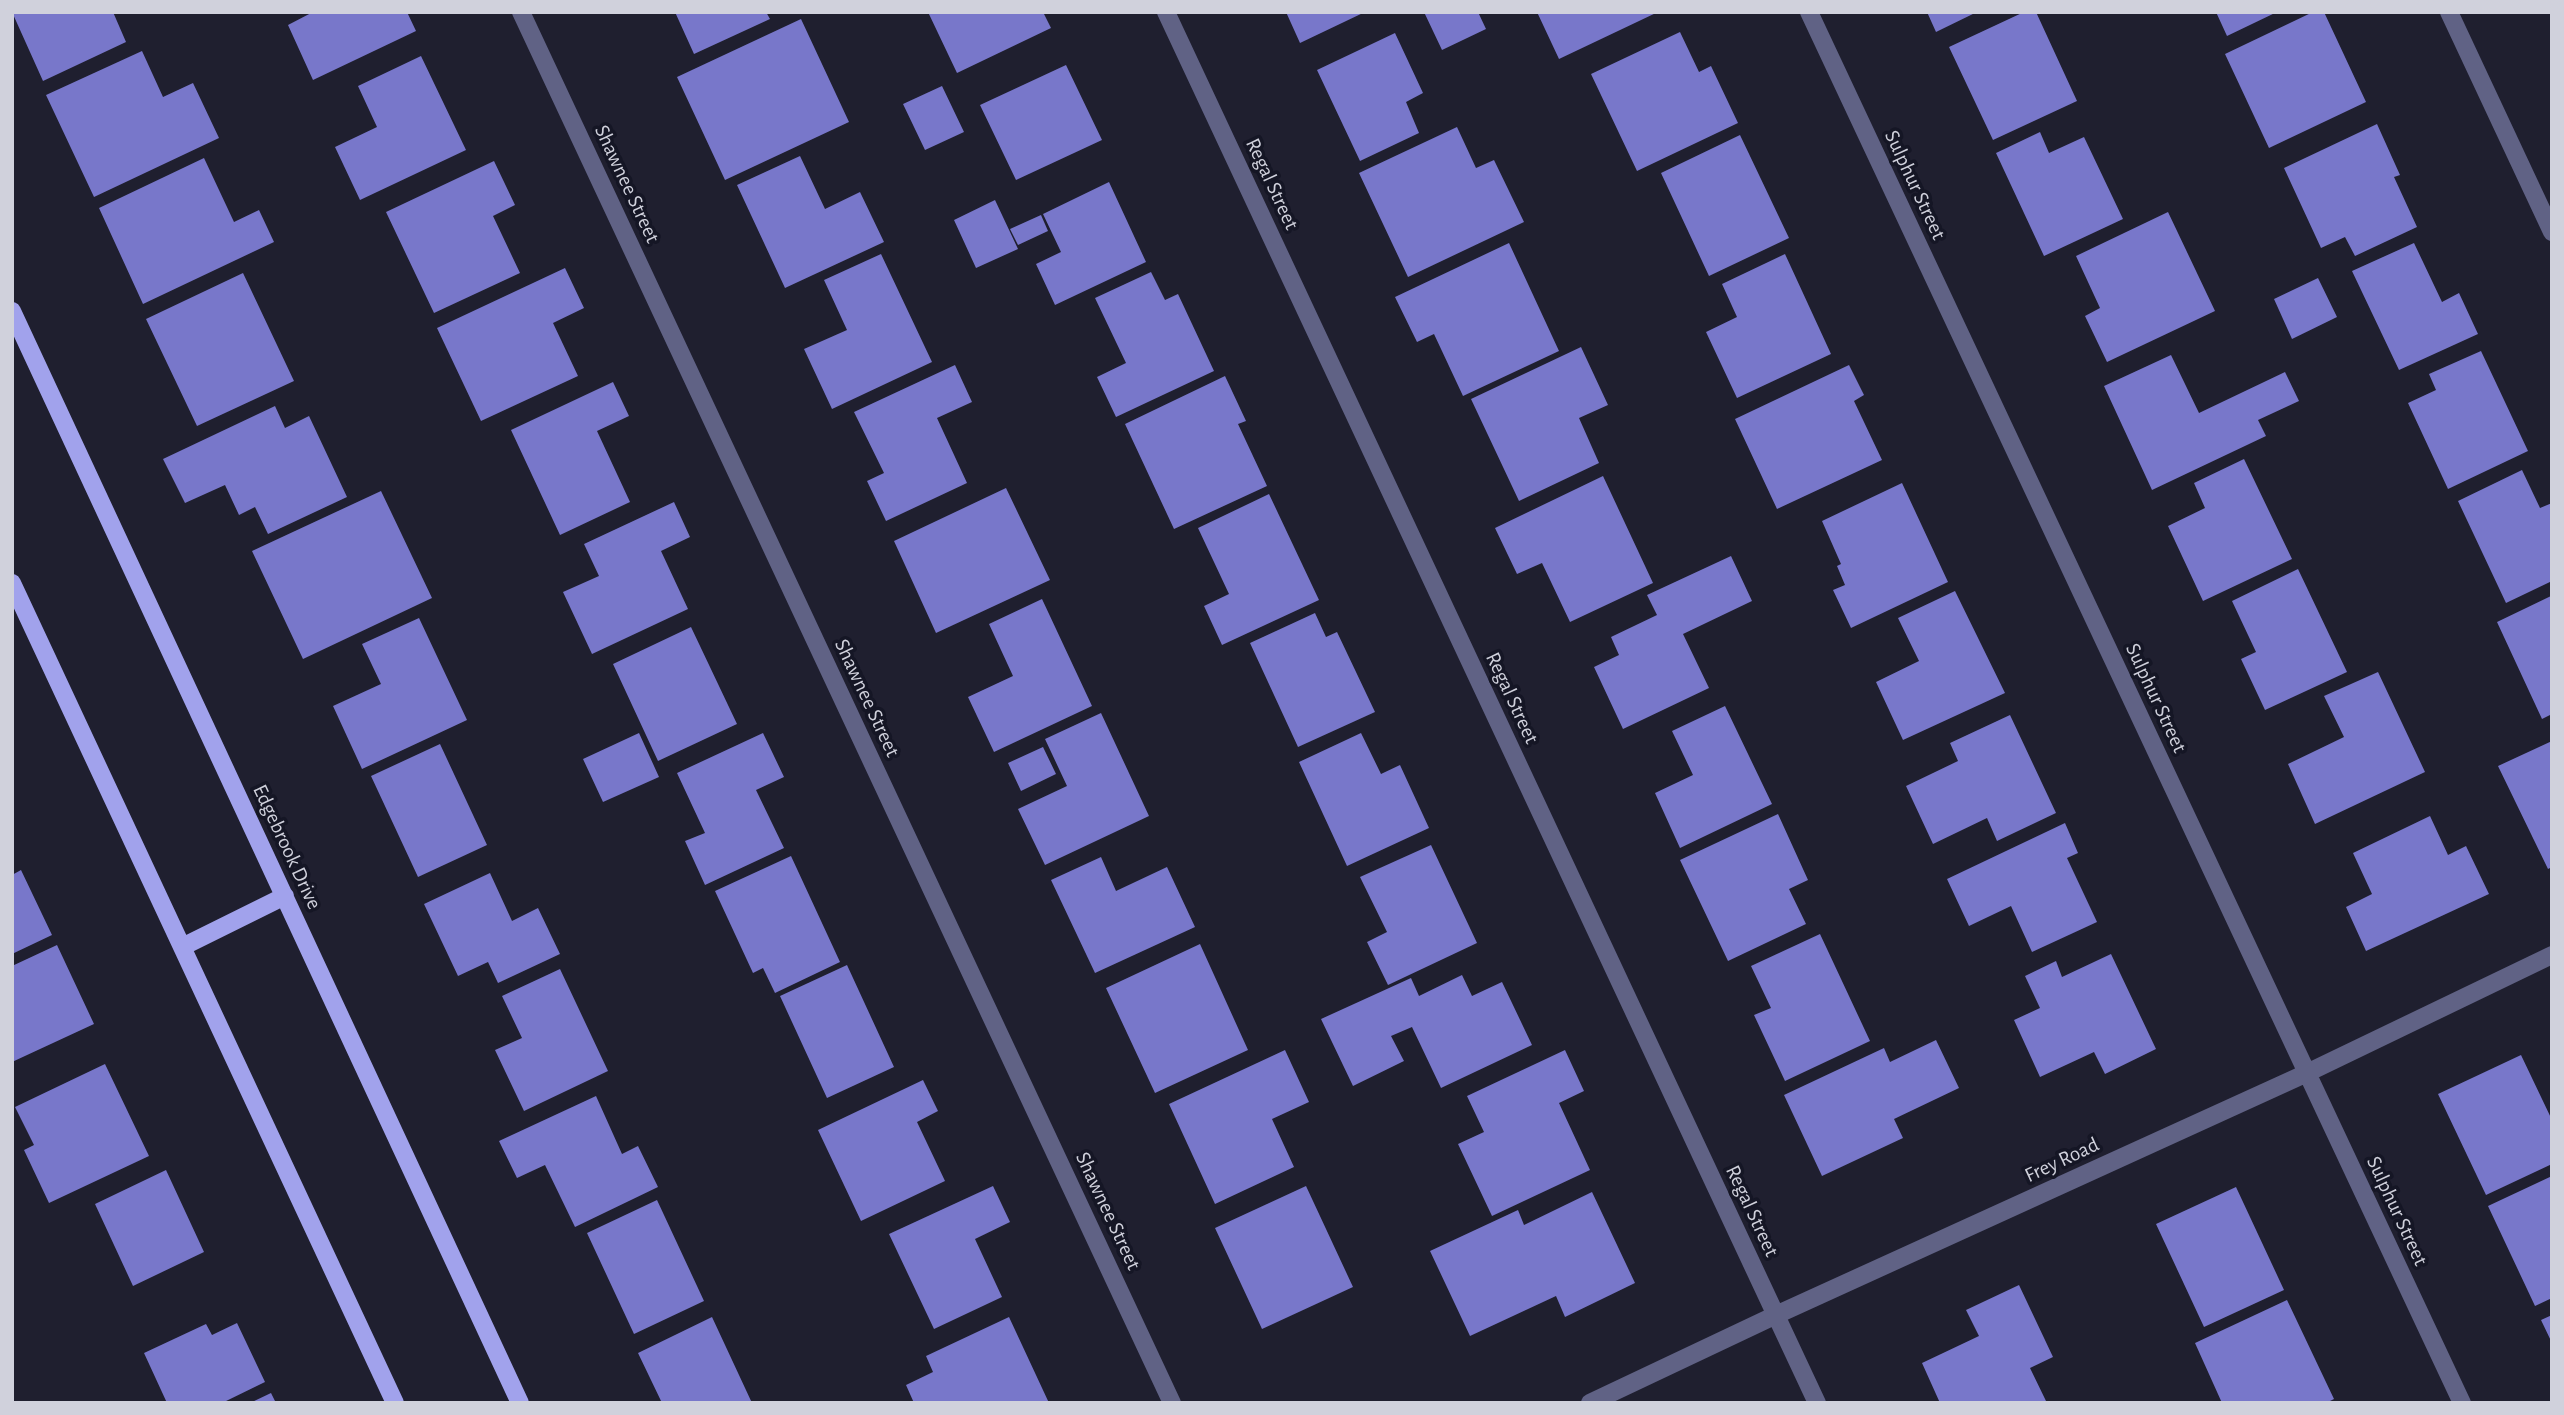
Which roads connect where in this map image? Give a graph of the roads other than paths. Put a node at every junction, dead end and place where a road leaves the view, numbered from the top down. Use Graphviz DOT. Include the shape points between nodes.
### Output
graph roads {
  1 [pos="521,12"];
  2 [pos="1166,12"];
  3 [pos="1809,12"];
  4 [pos="2449,12"];
  5 [pos="2552,232"];
  6 [pos="12,312"];
  7 [pos="12,583"];
  8 [pos="285,896"];
  9 [pos="182,947"];
  10 [pos="2552,955"];
  11 [pos="2307,1073"];
  12 [pos="1776,1315"];
  13 [pos="395,1403"];
  14 [pos="520,1403"];
  15 [pos="1172,1403"];
  16 [pos="1590,1403"];
  17 [pos="1817,1403"];
  18 [pos="2462,1403"];
  1 -- 15 [label="street, Shawnee Street"];
  2 -- 12 [label="street, Regal Street"];
  3 -- 11 [label="street, Sulphur Street"];
  4 -- 5 [label="street"];
  6 -- 8 [label="main road, Edgebrook Drive"];
  7 -- 9 [label="main road"];
  8 -- 9 [label="main road"];
  8 -- 14 [label="main road, Edgebrook Drive"];
  9 -- 13 [label="main road"];
  10 -- 11 [label="street, Frey Road"];
  11 -- 12 [label="street, Frey Road"];
  11 -- 18 [label="street, Sulphur Street"];
  12 -- 16 [label="street, Frey Road"];
  12 -- 17 [label="street, Regal Street"];
}
